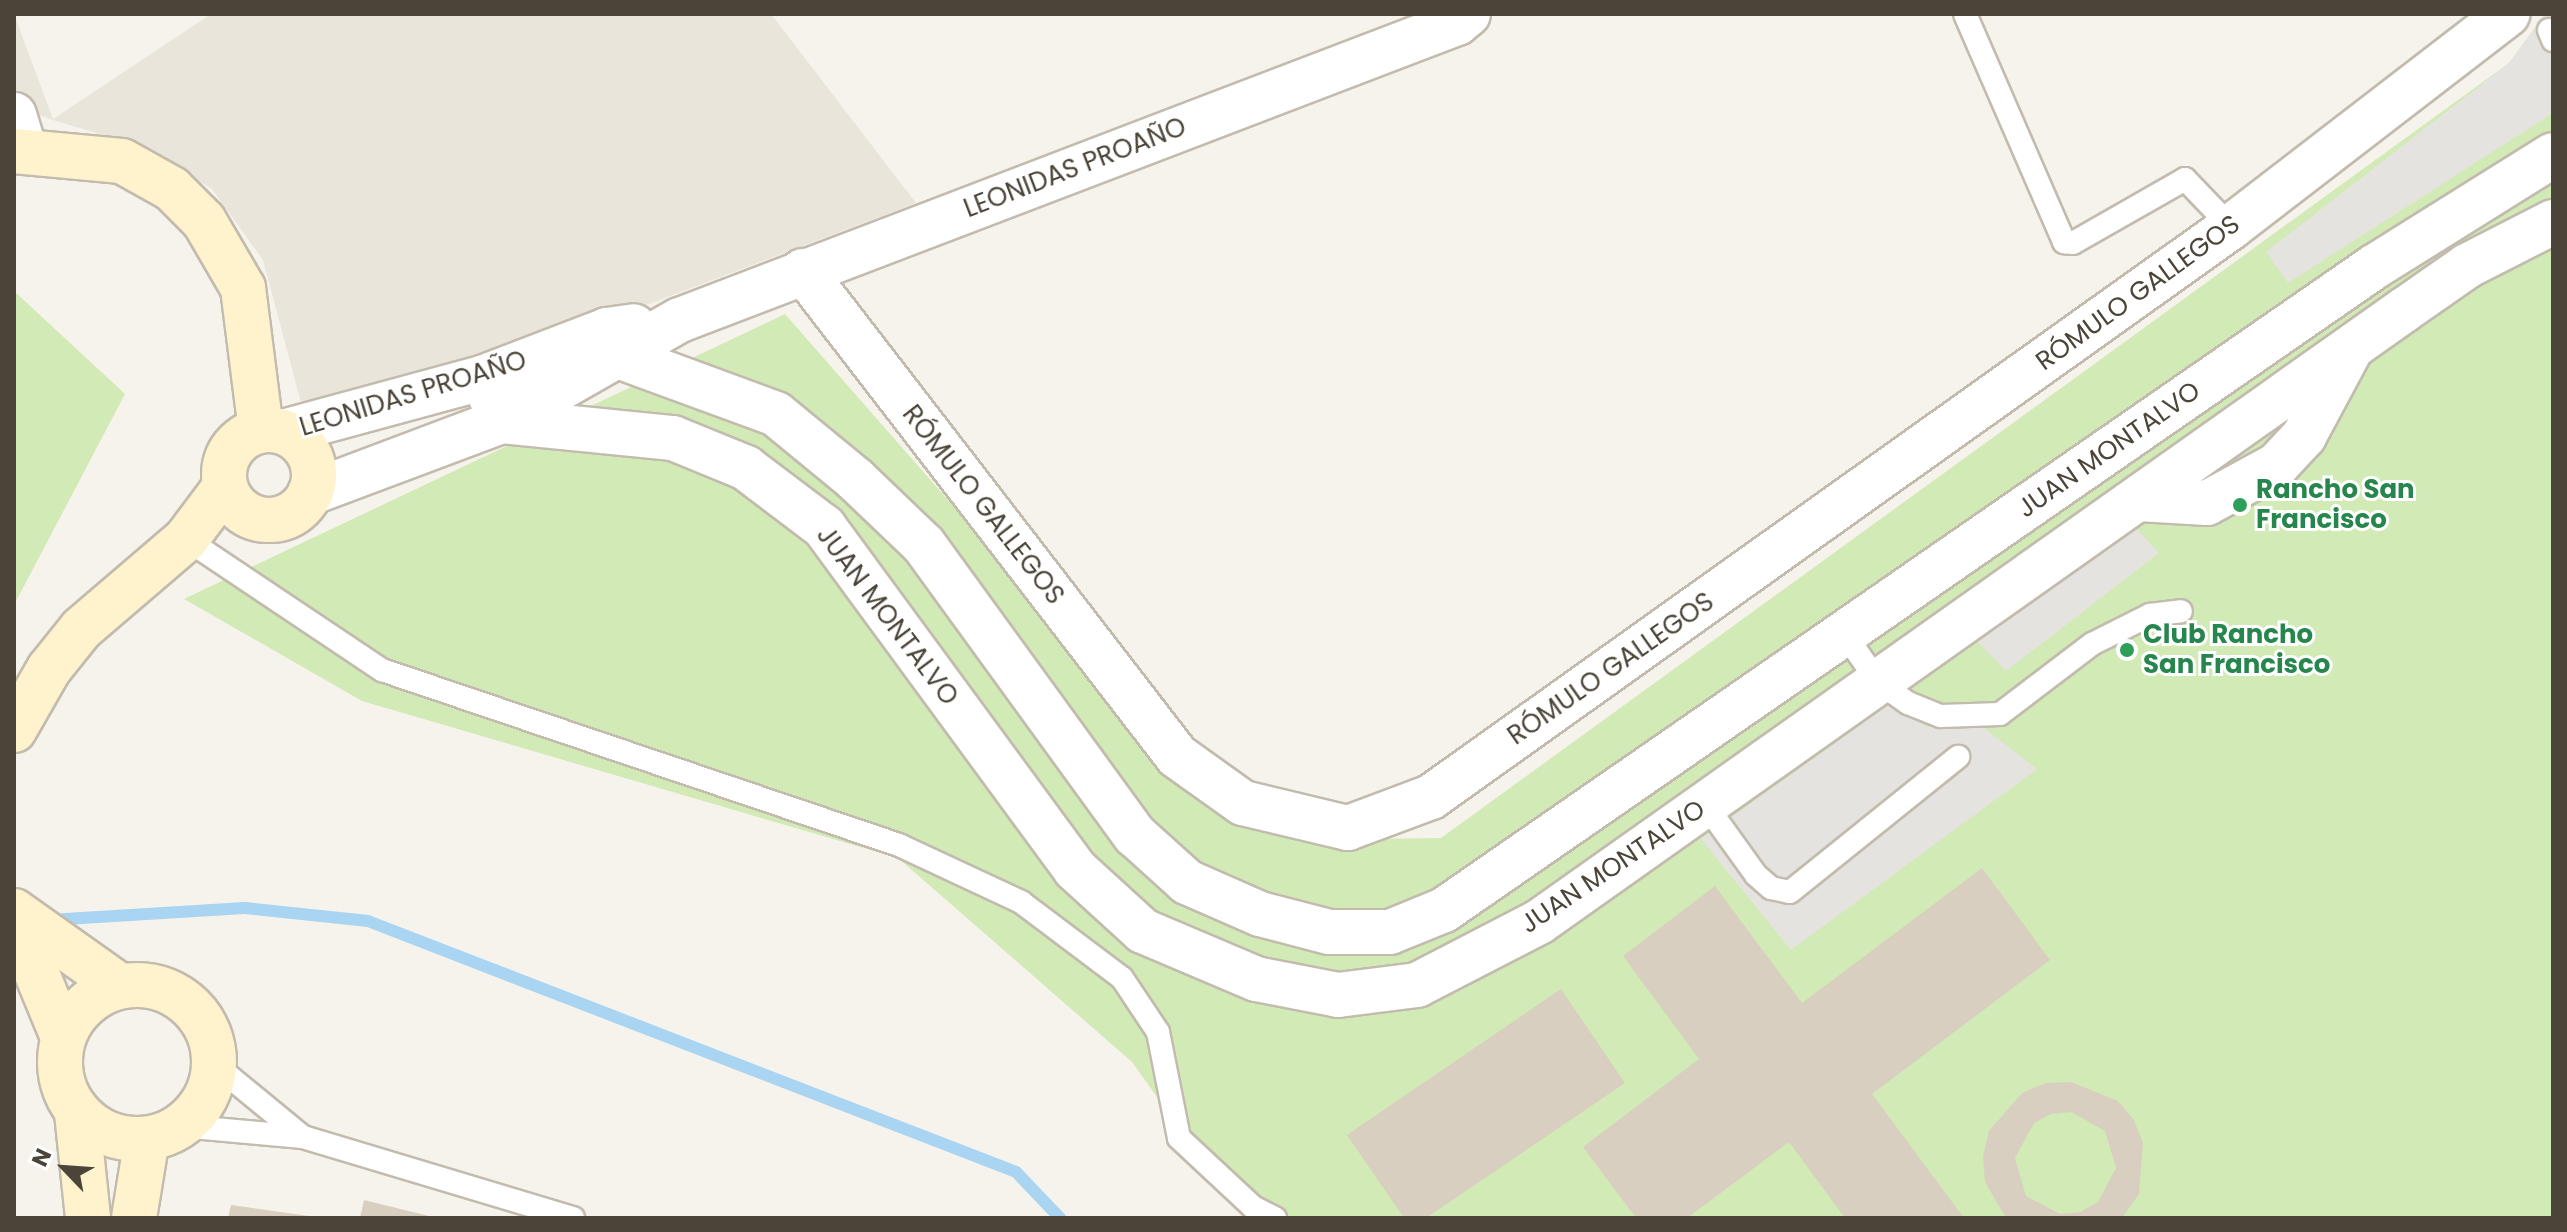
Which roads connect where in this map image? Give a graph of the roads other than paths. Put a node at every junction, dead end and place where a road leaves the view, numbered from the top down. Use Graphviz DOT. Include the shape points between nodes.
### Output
graph roads {
  1 [pos="1468,14"];
  2 [pos="1965,14"];
  3 [pos="2508,14"];
  4 [pos="18,138"];
  5 [pos="2553,155"];
  6 [pos="2553,222"];
  7 [pos="2231,227"];
  8 [pos="2374,267"];
  9 [pos="803,271"];
  10 [pos="2404,310"];
  11 [pos="614,343"];
  12 [pos="482,378"];
  13 [pos="502,421"];
  14 [pos="272,431"];
  15 [pos="310,493"];
  16 [pos="237,501"];
  17 [pos="186,539"];
  18 [pos="2181,611"];
  19 [pos="1844,633"];
  20 [pos="1878,682"];
  21 [pos="14,730"];
  22 [pos="1958,757"];
  23 [pos="1705,804"];
  24 [pos="1187,882"];
  25 [pos="14,911"];
  26 [pos="14,918"];
  27 [pos="1143,931"];
  28 [pos="120,986"];
  29 [pos="63,1037"];
  30 [pos="214,1064"];
  31 [pos="77,1113"];
  32 [pos="164,1132"];
  33 [pos="303,1137"];
  34 [pos="88,1218"];
  35 [pos="134,1218"];
  36 [pos="573,1218"];
  37 [pos="1275,1218"];
  1 -- 9 [label="street, LEONIDAS PROAÑO" via="1457,23"];
  2 -- 7 [label="lane" via="2064,242 2073,243 2185,179"];
  3 -- 7 [label="street, RÓMULO GALLEGOS"];
  4 -- 14 [label="street" via="122,161 172,189 204,221 243,288"];
  5 -- 8 [label="street, JUAN MONTALVO"];
  6 -- 10 [label="street, JUAN MONTALVO" via="2467,266"];
  7 -- 9 [label="street, RÓMULO GALLEGOS" via="1431,797 1348,828 1243,803 1177,756"];
  8 -- 10 [label="street"];
  8 -- 19 [label="street, JUAN MONTALVO"];
  9 -- 11 [label="street, LEONIDAS PROAÑO"];
  10 -- 20 [label="street, JUAN MONTALVO"];
  11 -- 12 [label="street, LEONIDAS PROAÑO"];
  11 -- 13 [label="street, LEONIDAS PROAÑO"];
  11 -- 24 [label="street, JUAN MONTALVO" via="776,414 855,479 924,545 1135,835"];
  12 -- 13 [label="street"];
  12 -- 14 [label="street, LEONIDAS PROAÑO"];
  13 -- 15 [label="street, LEONIDAS PROAÑO"];
  13 -- 27 [label="street, JUAN MONTALVO" via="673,438 746,468 824,527 1075,869"];
  14 -- 15 [label="street" via="303,444 312,460"];
  14 -- 16 [label="street" via="235,444 224,472"];
  15 -- 16 [label="street" via="284,517"];
  16 -- 17 [label="street"];
  17 -- 21 [label="street" via="81,629 49,669"];
  17 -- 37 [label="lane" via="382,670 899,845 1021,902 1122,978 1158,1032 1179,1138 1253,1207"];
  18 -- 20 [label="lane" via="2150,615 2092,644 2000,714 1941,716 1908,703"];
  19 -- 20 [label="lane"];
  19 -- 24 [label="street, JUAN MONTALVO" via="1444,910 1390,932 1329,932 1260,914"];
  20 -- 23 [label="street, JUAN MONTALVO"];
  22 -- 23 [label="lane" via="1790,892 1771,888 1756,875"];
  23 -- 27 [label="street, JUAN MONTALVO" via="1539,922 1417,985 1338,995 1270,982"];
  24 -- 27 [label="street"];
  25 -- 28 [label="street"];
  26 -- 29 [label="street"];
  28 -- 29 [label="street" via="96,996"];
  28 -- 30 [label="street" via="166,990 186,1002 211,1041"];
  29 -- 31 [label="street" via="59,1063 64,1090"];
  30 -- 32 [label="street" via="204,1099"];
  30 -- 33 [label="lane"];
  31 -- 32 [label="street" via="97,1130 121,1139"];
  31 -- 34 [label="street"];
  32 -- 33 [label="lane"];
  32 -- 35 [label="street"];
  33 -- 36 [label="lane"];
}
